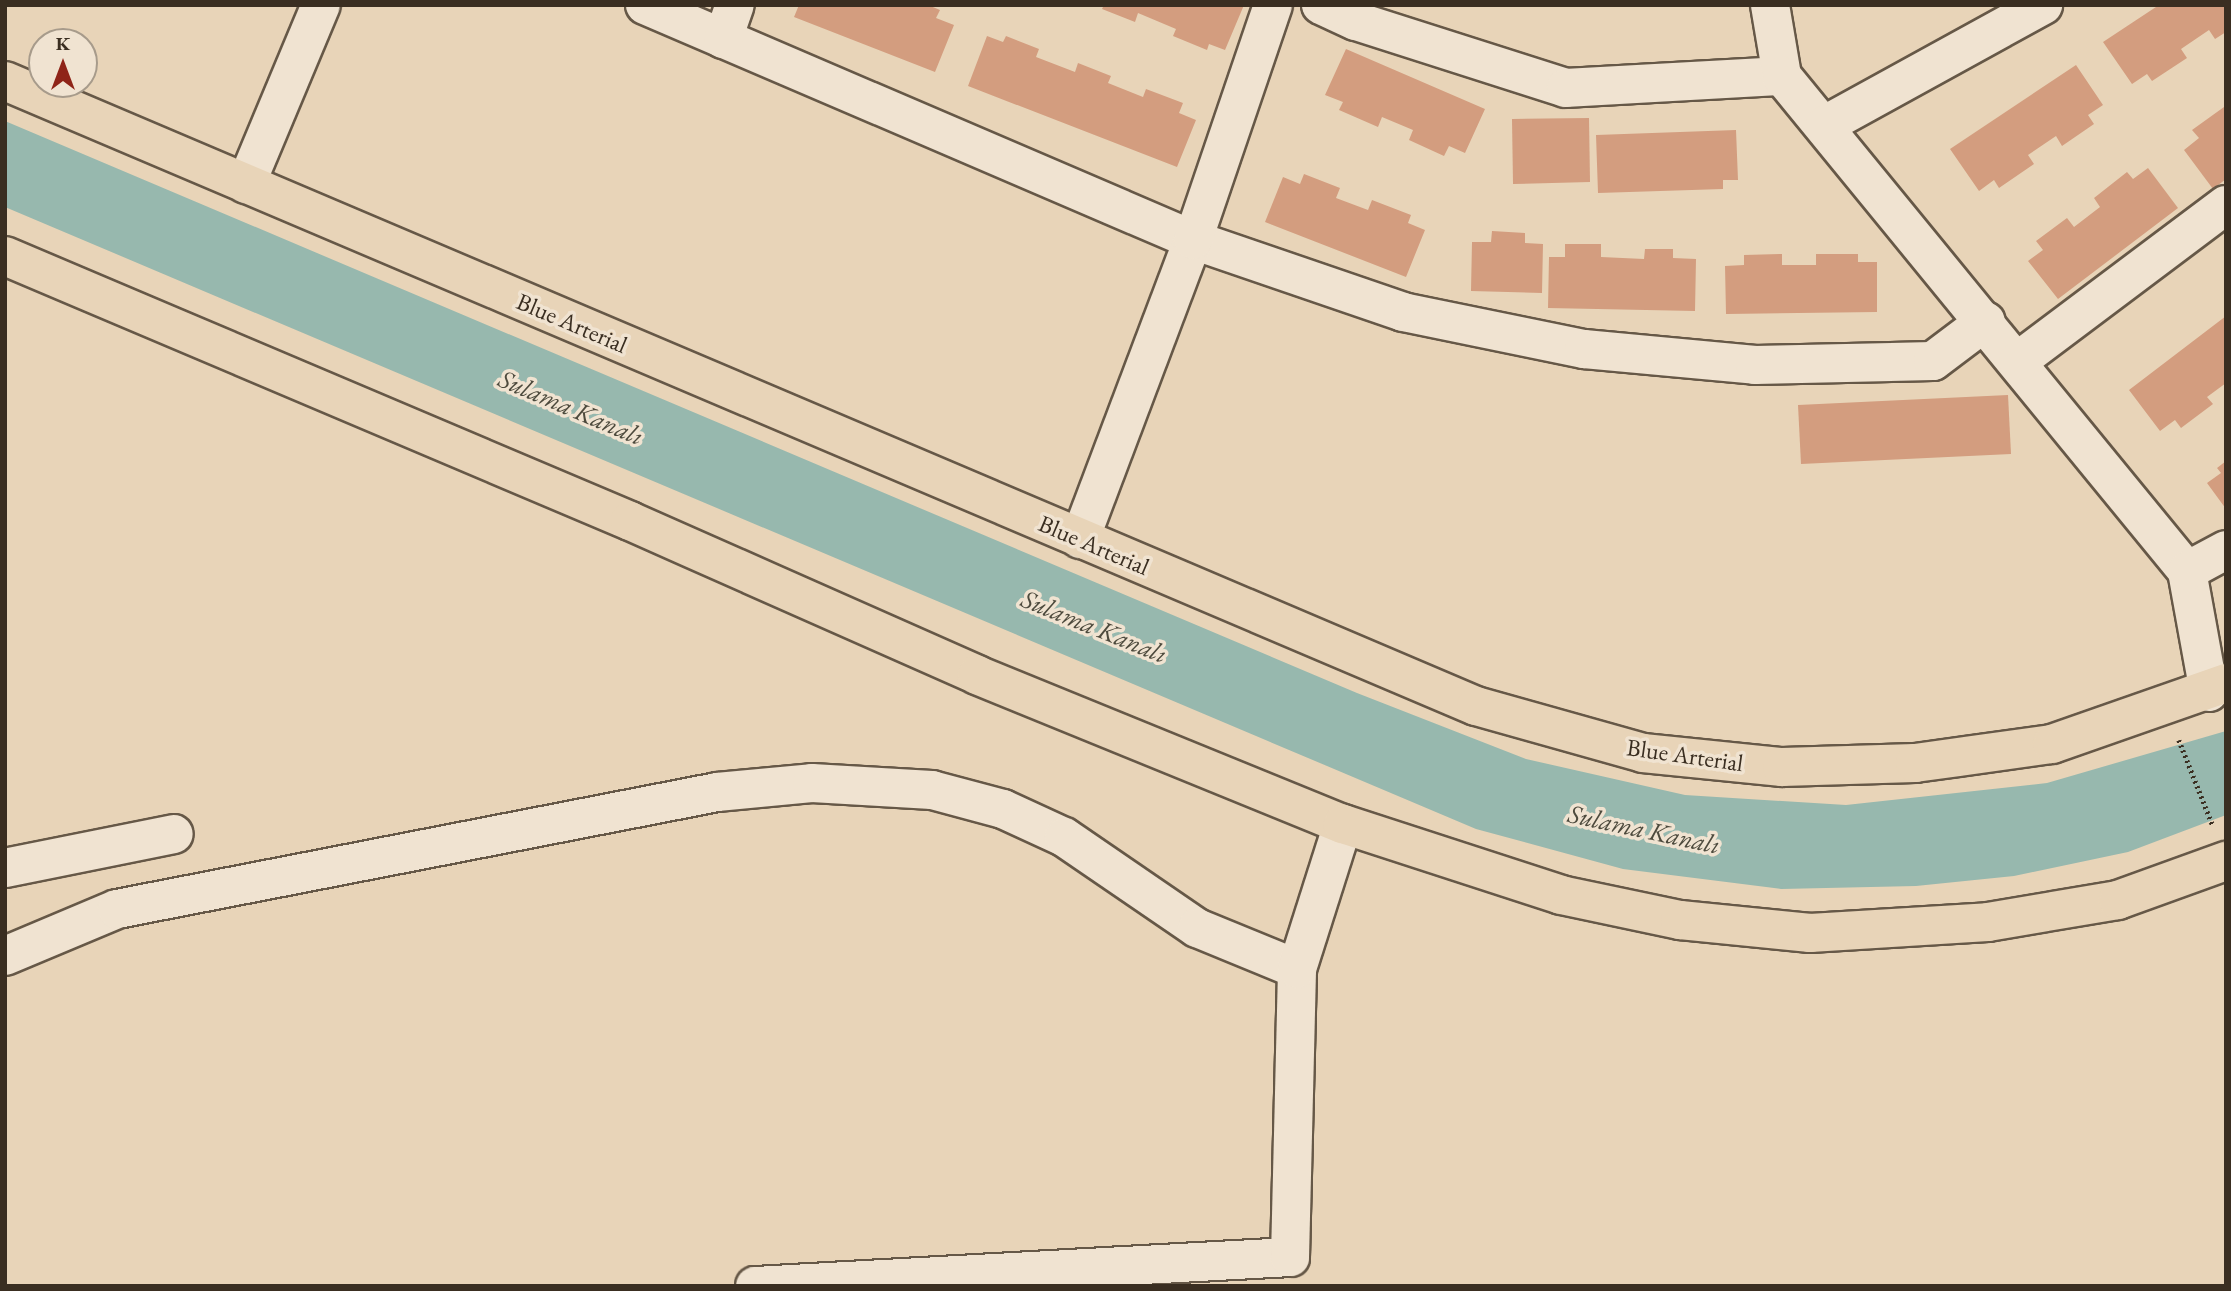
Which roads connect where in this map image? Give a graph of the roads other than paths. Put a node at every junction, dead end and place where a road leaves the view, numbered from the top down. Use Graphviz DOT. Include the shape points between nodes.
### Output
graph roads {
  1 [pos="321,5"];
  2 [pos="645,5"];
  3 [pos="1273,5"];
  4 [pos="1321,5"];
  5 [pos="1770,5"];
  6 [pos="2042,6"];
  7 [pos="729,22"];
  8 [pos="1782,76"];
  9 [pos="5,81"];
  10 [pos="1825,125"];
  11 [pos="246,184"];
  12 [pos="2226,205"];
  13 [pos="1193,240"];
  14 [pos="5,257"];
  15 [pos="1986,321"];
  16 [pos="2018,361"];
  17 [pos="1080,539"];
  18 [pos="2226,550"];
  19 [pos="2187,571"];
  20 [pos="2218,687"];
  21 [pos="1343,824"];
  22 [pos="174,834"];
  23 [pos="2220,845"];
  24 [pos="5,868"];
  25 [pos="5,956"];
  26 [pos="1297,969"];
  27 [pos="1291,1272"];
  28 [pos="755,1286"];
  1 -- 11 [label="street"];
  2 -- 7 [label="street"];
  3 -- 13 [label="street"];
  4 -- 8 [label="street" via="1356,21 1566,88"];
  5 -- 8 [label="street"];
  6 -- 10 [label="street"];
  7 -- 13 [label="street"];
  8 -- 10 [label="street"];
  9 -- 11 [label="main road, Blue Arterial"];
  10 -- 15 [label="street"];
  11 -- 17 [label="main road, Blue Arterial"];
  12 -- 16 [label="street"];
  13 -- 15 [label="street" via="1403,312 1584,349 1755,365 1933,361"];
  13 -- 17 [label="street"];
  14 -- 21 [label="main road" via="630,521 977,675"];
  15 -- 16 [label="street"];
  16 -- 19 [label="street"];
  17 -- 20 [label="main road, Blue Arterial" via="1476,706 1643,753 1782,767 1914,763 2052,744"];
  18 -- 19 [label="street"];
  19 -- 20 [label="street"];
  21 -- 23 [label="main road" via="1561,895 1680,920 1810,933 1988,922 2118,900"];
  21 -- 26 [label="street"];
  22 -- 24 [label="street"];
  25 -- 26 [label="street" via="117,909 717,792 812,783 932,790 1003,809 1063,837 1197,928"];
  26 -- 27 [label="street"];
  27 -- 28 [label="street"];
}
